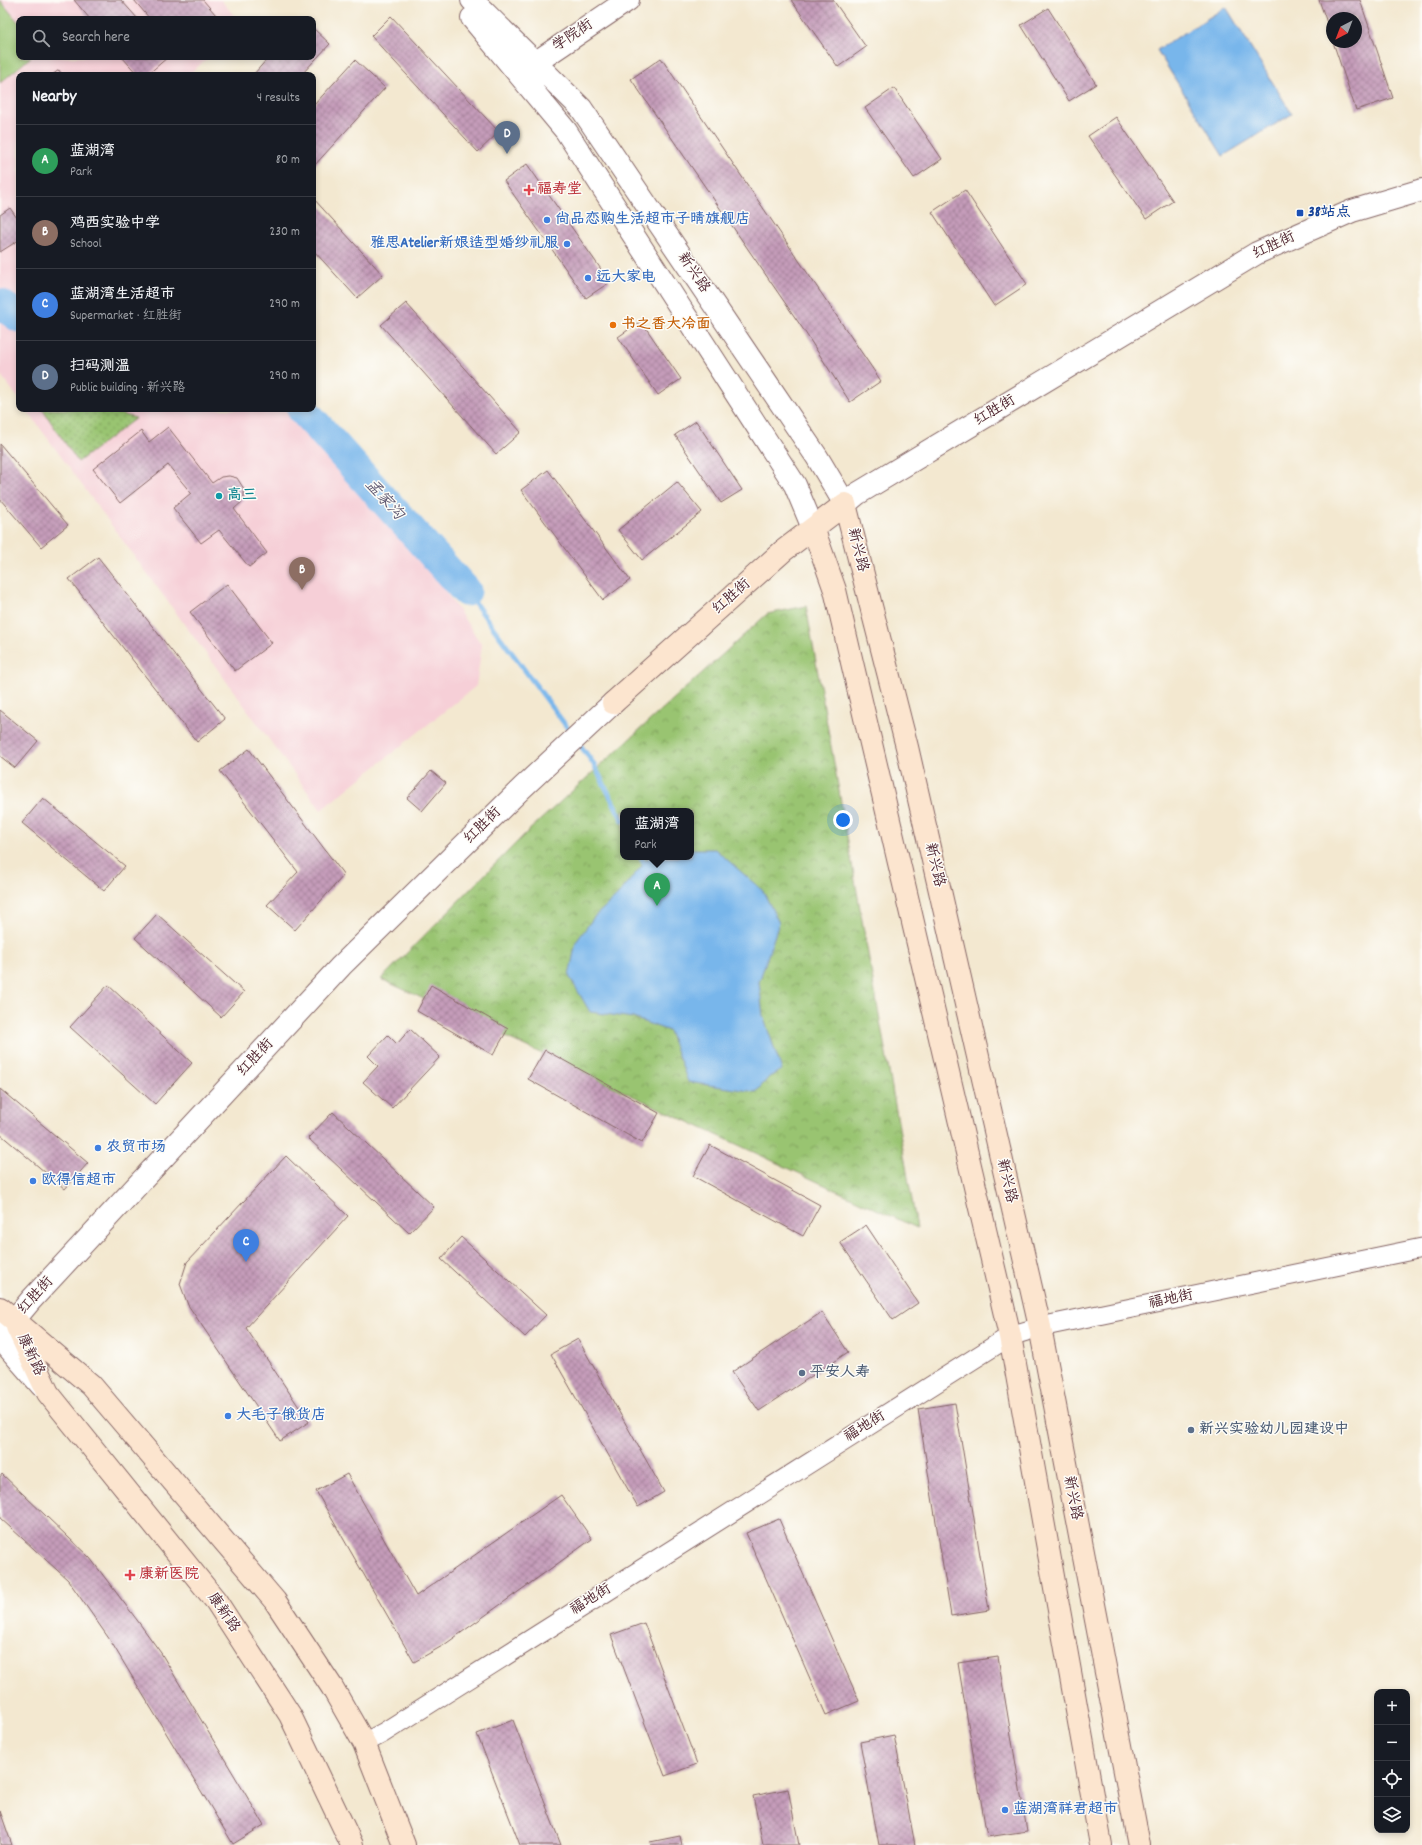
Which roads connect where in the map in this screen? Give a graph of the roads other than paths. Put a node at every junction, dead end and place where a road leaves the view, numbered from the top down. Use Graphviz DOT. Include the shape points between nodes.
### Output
graph roads {
  1 [pos="457,0"];
  2 [pos="472,0"];
  3 [pos="628,0"];
  4 [pos="526,68"];
  5 [pos="1422,190"];
  6 [pos="845,504"];
  7 [pos="813,528"];
  8 [pos="613,703"];
  9 [pos="1422,1248"];
  10 [pos="7,1314"];
  11 [pos="1040,1327"];
  12 [pos="1010,1336"];
  13 [pos="0,1337"];
  14 [pos="48,1393"];
  15 [pos="364,1743"];
  16 [pos="352,1845"];
  17 [pos="404,1845"];
  18 [pos="1101,1845"];
  19 [pos="1139,1845"];
  1 -- 4 [label="street, 新兴路"];
  2 -- 4 [label="street, 新兴路"];
  3 -- 4 [label="street, 学院街"];
  4 -- 6 [label="street, 新兴路" via="581,108 812,450"];
  4 -- 7 [label="street, 新兴路" via="795,485"];
  5 -- 6 [label="street, 红胜街" via="1352,211 1257,252 857,494"];
  6 -- 7 [label="main road, 红胜街"];
  6 -- 11 [label="main road, 新兴路" via="907,747"];
  7 -- 8 [label="main road, 红胜街"];
  7 -- 12 [label="main road, 新兴路" via="835,590"];
  8 -- 10 [label="street, 红胜街" via="522,788 341,966"];
  9 -- 11 [label="street, 福地街"];
  10 -- 13 [label="street, 红胜街"];
  10 -- 14 [label="main road, 康新路"];
  10 -- 15 [label="main road" via="91,1385 275,1601 332,1687"];
  11 -- 12 [label="street, 福地街"];
  11 -- 19 [label="main road, 新兴路"];
  12 -- 15 [label="street, 福地街"];
  12 -- 18 [label="main road, 新兴路"];
  13 -- 14 [label="street"];
  14 -- 16 [label="main road, 康新路" via="216,1601 290,1715"];
  15 -- 17 [label="main road"];
}
